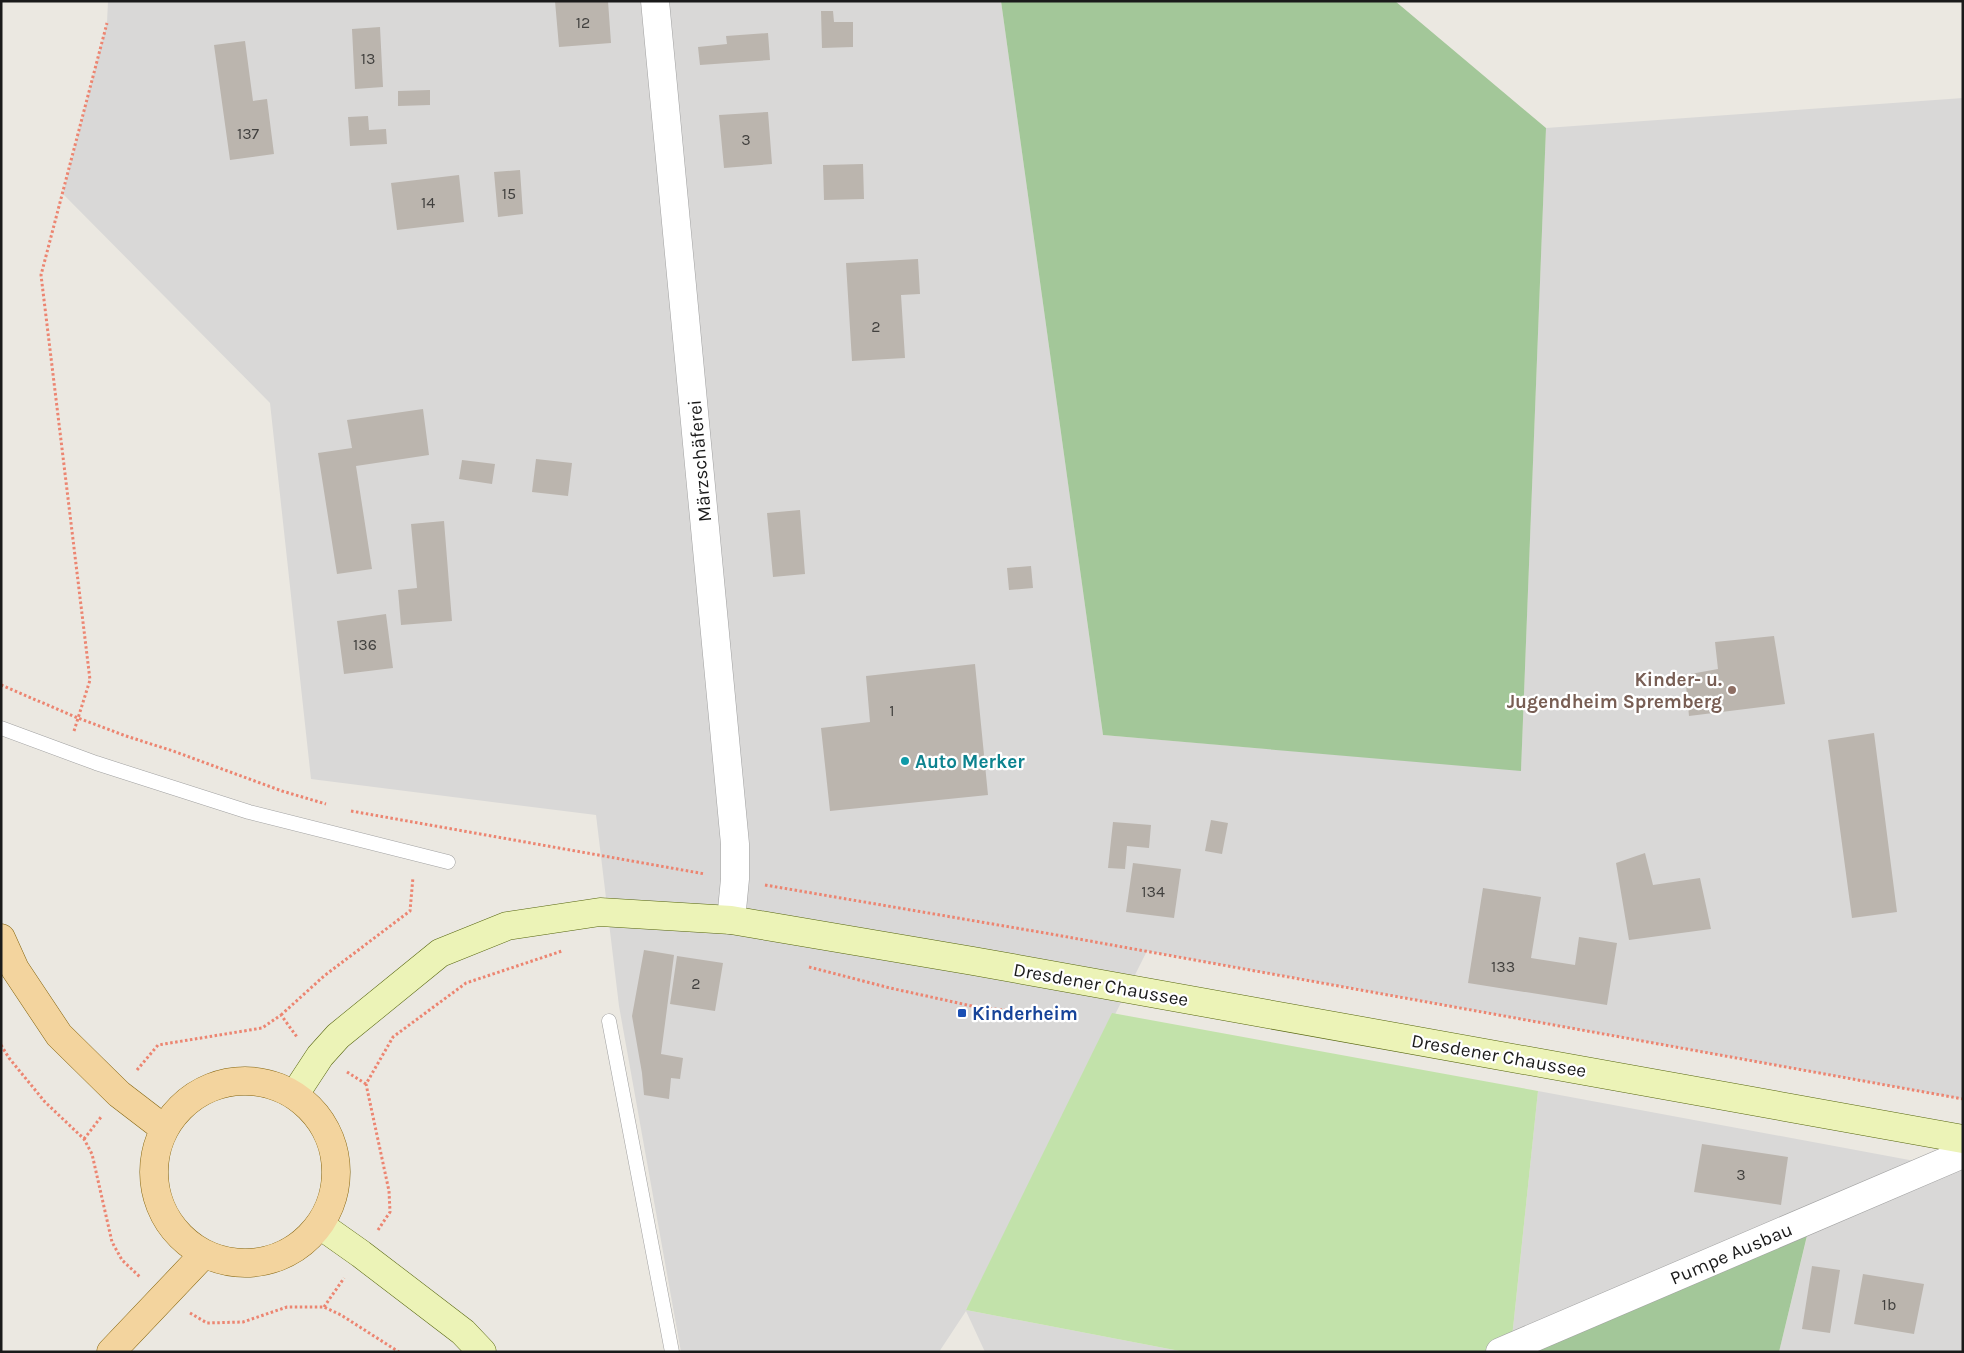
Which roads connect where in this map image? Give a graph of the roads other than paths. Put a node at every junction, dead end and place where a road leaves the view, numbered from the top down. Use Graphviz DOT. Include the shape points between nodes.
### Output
graph roads {
  1 [pos="655,1"];
  2 [pos="1,728"];
  3 [pos="448,862"];
  4 [pos="731,920"];
  5 [pos="1,938"];
  6 [pos="609,1021"];
  7 [pos="295,1094"];
  8 [pos="162,1127"];
  9 [pos="1963,1139"];
  10 [pos="1963,1154"];
  11 [pos="320,1225"];
  12 [pos="204,1254"];
  13 [pos="111,1352"];
  14 [pos="482,1352"];
  15 [pos="672,1352"];
  16 [pos="1500,1352"];
  1 -- 4 [label="street, Märzschäferei" via="735,844"];
  2 -- 3 [label="lane" via="96,763 249,812"];
  4 -- 7 [label="street, Dresdener Chaussee" via="600,912 507,926 440,953 338,1036 320,1056"];
  4 -- 9 [label="street, Dresdener Chaussee"];
  5 -- 8 [label="main road" via="15,969 59,1035 119,1094"];
  6 -- 15 [label="lane"];
  7 -- 8 [label="main road" via="281,1086 263,1082 223,1083 190,1099"];
  7 -- 11 [label="main road" via="328,1132 337,1167 333,1199"];
  8 -- 12 [label="main road" via="153,1156 154,1187 165,1217 182,1239"];
  10 -- 16 [label="street, Pumpe Ausbau"];
  11 -- 12 [label="main road" via="294,1250 262,1262 236,1264"];
  11 -- 14 [label="street" via="463,1332"];
  12 -- 13 [label="main road"];
}
